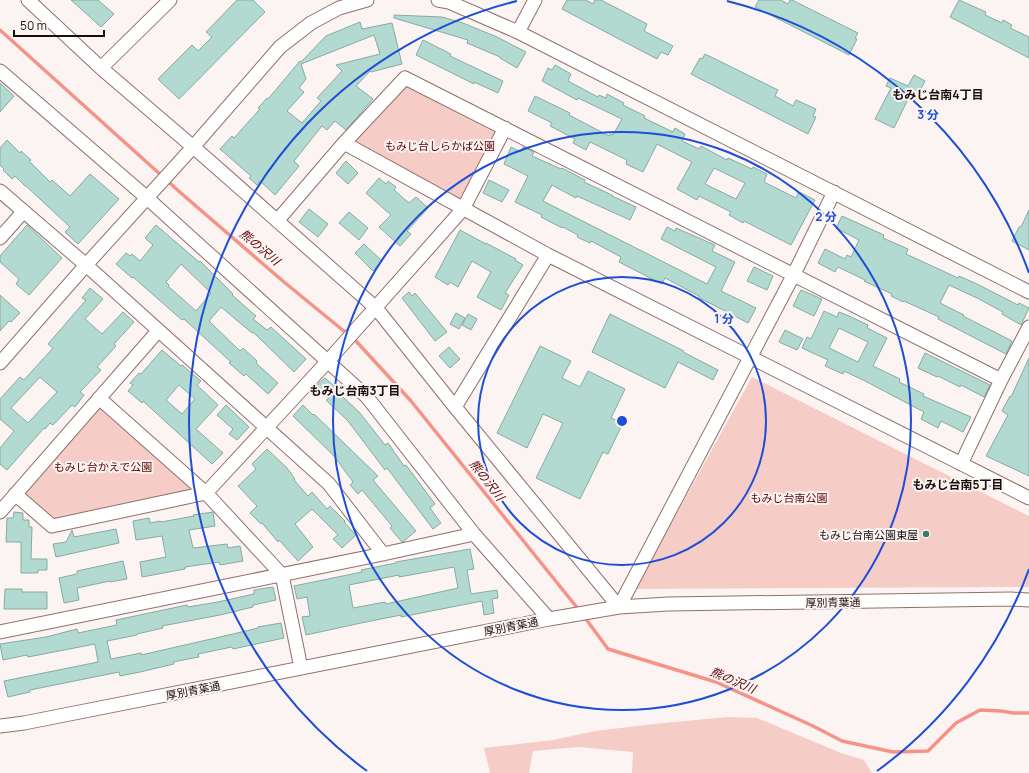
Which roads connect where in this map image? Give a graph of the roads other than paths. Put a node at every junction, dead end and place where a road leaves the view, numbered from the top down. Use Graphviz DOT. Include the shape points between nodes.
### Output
graph roads {
  1 [pos="28,0"];
  2 [pos="170,0"];
  3 [pos="367,0"];
  4 [pos="438,0"];
  5 [pos="535,0"];
  6 [pos="518,32"];
  7 [pos="101,68"];
  8 [pos="0,71"];
  9 [pos="505,128"];
  10 [pos="344,143"];
  11 [pos="193,147"];
  12 [pos="0,191"];
  13 [pos="834,192"];
  14 [pos="146,197"];
  15 [pos="463,209"];
  16 [pos="23,212"];
  17 [pos="277,221"];
  18 [pos="0,238"];
  19 [pos="548,255"];
  20 [pos="86,265"];
  21 [pos="794,274"];
  22 [pos="1029,292"];
  23 [pos="376,308"];
  24 [pos="1029,327"];
  25 [pos="158,332"];
  26 [pos="750,356"];
  27 [pos="328,361"];
  28 [pos="0,364"];
  29 [pos="1002,380"];
  30 [pos="99,398"];
  31 [pos="455,407"];
  32 [pos="267,428"];
  33 [pos="961,464"];
  34 [pos="206,493"];
  35 [pos="15,494"];
  36 [pos="1029,498"];
  37 [pos="0,512"];
  38 [pos="474,534"];
  39 [pos="383,554"];
  40 [pos="282,575"];
  41 [pos="1029,600"];
  42 [pos="619,607"];
  43 [pos="549,618"];
  44 [pos="0,632"];
  45 [pos="301,668"];
  46 [pos="0,726"];
  1 -- 7 [label="street"];
  2 -- 7 [label="street"];
  3 -- 11 [label="street" via="339,8 311,23 280,47"];
  4 -- 6 [label="street" via="449,2"];
  5 -- 6 [label="street"];
  6 -- 13 [label="street"];
  7 -- 11 [label="street"];
  8 -- 14 [label="street"];
  9 -- 10 [label="street" via="405,78"];
  9 -- 15 [label="street"];
  9 -- 21 [label="street"];
  10 -- 15 [label="street"];
  10 -- 17 [label="street"];
  11 -- 14 [label="street"];
  11 -- 17 [label="street"];
  12 -- 16 [label="street"];
  13 -- 21 [label="street"];
  13 -- 22 [label="street"];
  14 -- 20 [label="street"];
  14 -- 27 [label="street"];
  15 -- 19 [label="street"];
  15 -- 23 [label="street"];
  16 -- 18 [label="street"];
  16 -- 20 [label="street"];
  17 -- 23 [label="street"];
  19 -- 26 [label="street"];
  19 -- 31 [label="street"];
  20 -- 25 [label="street"];
  20 -- 28 [label="street"];
  21 -- 26 [label="street"];
  21 -- 29 [label="street"];
  23 -- 27 [label="street"];
  23 -- 31 [label="street"];
  24 -- 29 [label="street"];
  25 -- 30 [label="street"];
  25 -- 32 [label="street"];
  26 -- 33 [label="street"];
  26 -- 42 [label="street"];
  27 -- 32 [label="street"];
  27 -- 38 [label="street" via="367,397"];
  29 -- 33 [label="street"];
  30 -- 34 [label="street"];
  30 -- 35 [label="street"];
  31 -- 42 [label="street"];
  32 -- 34 [label="street"];
  32 -- 39 [label="street" via="329,484"];
  33 -- 36 [label="street"];
  34 -- 35 [label="street" via="52,526"];
  34 -- 40 [label="street"];
  35 -- 37 [label="street"];
  38 -- 39 [label="street"];
  38 -- 43 [label="street"];
  39 -- 40 [label="street"];
  40 -- 44 [label="street"];
  40 -- 45 [label="street"];
  41 -- 42 [label="street, 厚別青葉通" via="668,604"];
  42 -- 43 [label="street, 厚別青葉通"];
  43 -- 45 [label="street, 厚別青葉通"];
  45 -- 46 [label="street, 厚別青葉通"];
}
